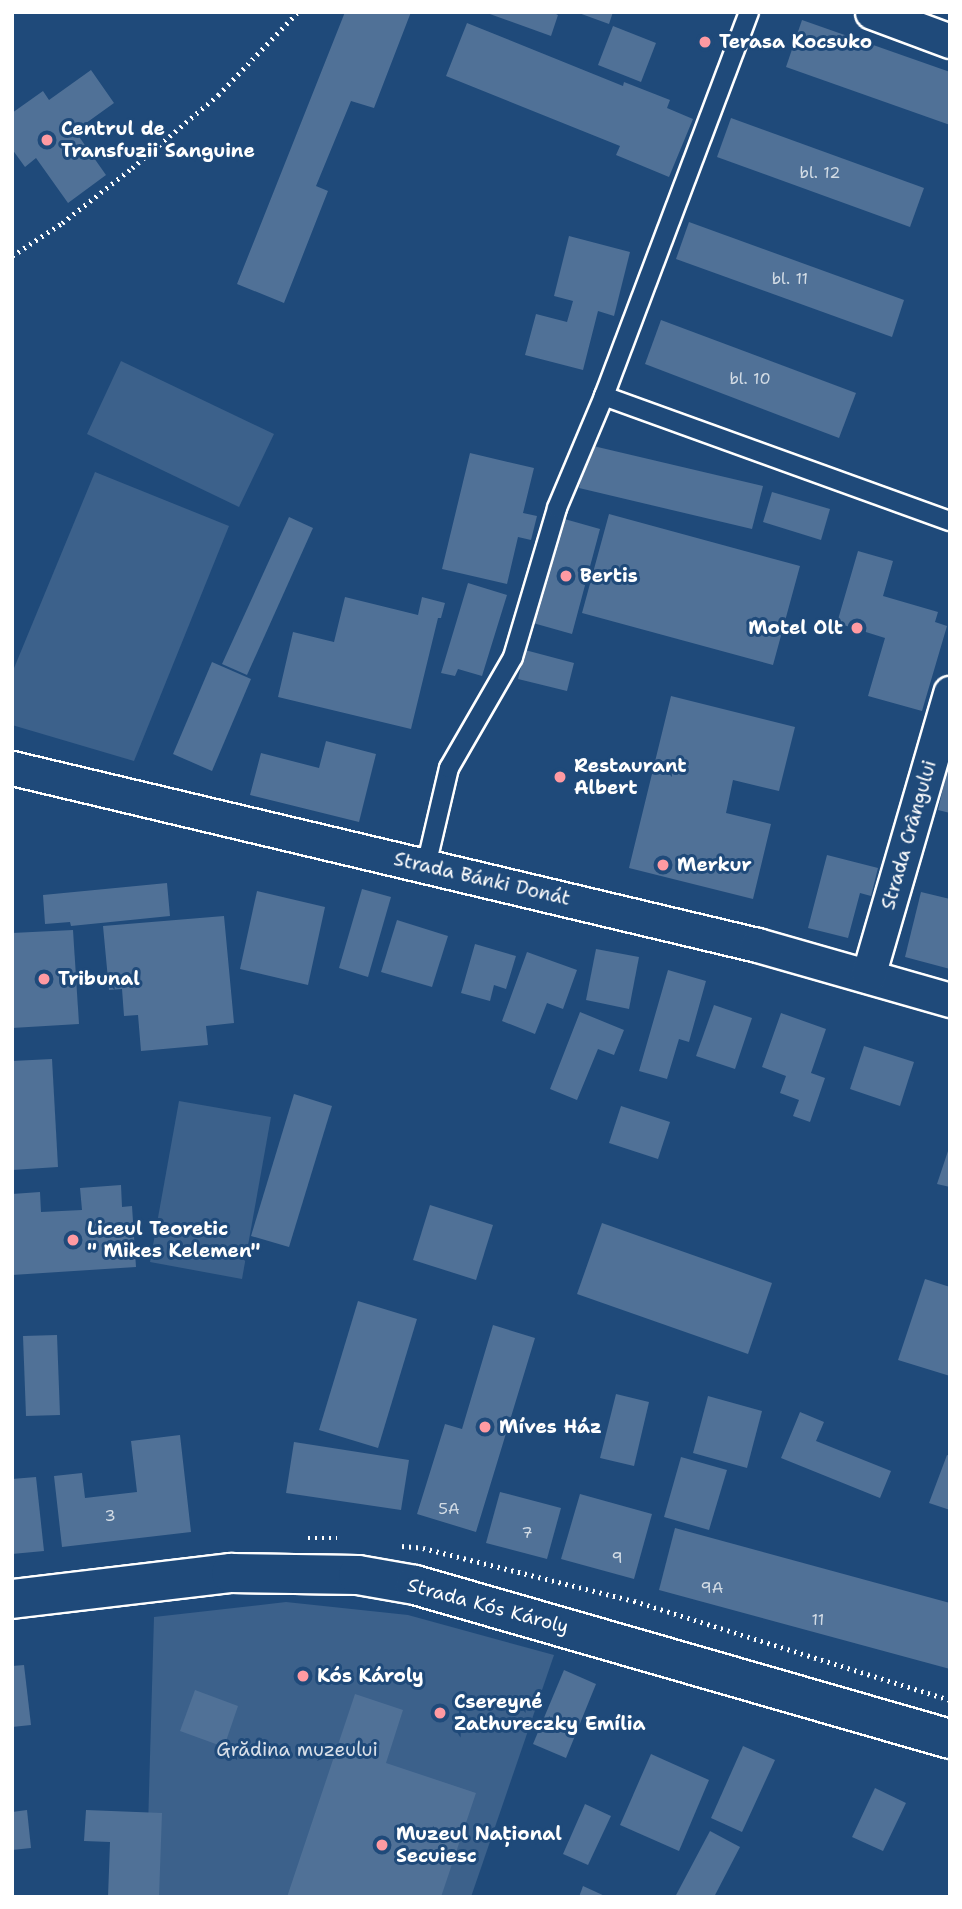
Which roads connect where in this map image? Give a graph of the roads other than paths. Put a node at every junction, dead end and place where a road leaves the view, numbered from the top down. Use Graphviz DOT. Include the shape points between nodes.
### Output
graph roads {
  1 [pos="749,12"];
  2 [pos="872,12"];
  3 [pos="950,41"];
  4 [pos="604,396"];
  5 [pos="950,521"];
  6 [pos="950,693"];
  7 [pos="12,768"];
  8 [pos="426,866"];
  9 [pos="868,976"];
  10 [pos="950,1000"];
  11 [pos="12,1599"];
  12 [pos="950,1739"];
  1 -- 4 [label="lane"];
  2 -- 3 [label="street"];
  4 -- 5 [label="lane"];
  4 -- 8 [label="lane" via="557,508 513,657 449,768"];
  6 -- 9 [label="street, Strada Crângului"];
  7 -- 8 [label="street, Strada Bánki Donát"];
  8 -- 9 [label="street, Strada Bánki Donát"];
  9 -- 10 [label="street, Strada Bánki Donát"];
  11 -- 12 [label="main road, Strada Kós Károly" via="231,1573 358,1575 415,1585"];
}
